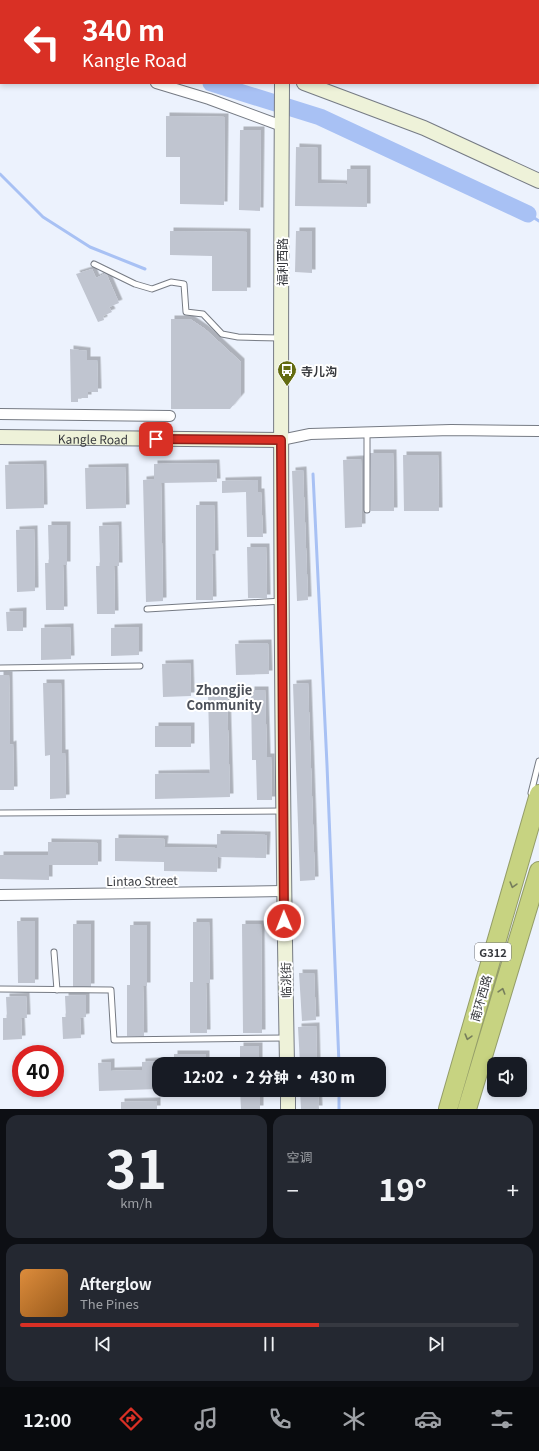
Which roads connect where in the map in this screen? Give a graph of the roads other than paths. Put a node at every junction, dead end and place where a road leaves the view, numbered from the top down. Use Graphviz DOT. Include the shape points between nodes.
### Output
graph roads {
  1 [pos="159,84"];
  2 [pos="282,84"];
  3 [pos="307,84"];
  4 [pos="282,123"];
  5 [pos="539,181"];
  6 [pos="94,264"];
  7 [pos="281,338"];
  8 [pos="0,414"];
  9 [pos="170,416"];
  10 [pos="539,431"];
  11 [pos="367,432"];
  12 [pos="0,437"];
  13 [pos="281,440"];
  14 [pos="368,510"];
  15 [pos="283,601"];
  16 [pos="147,609"];
  17 [pos="140,666"];
  18 [pos="0,668"];
  19 [pos="539,761"];
  20 [pos="534,798"];
  21 [pos="283,811"];
  22 [pos="0,813"];
  23 [pos="526,816"];
  24 [pos="521,856"];
  25 [pos="539,871"];
  26 [pos="284,891"];
  27 [pos="0,895"];
  28 [pos="54,952"];
  29 [pos="0,990"];
  30 [pos="57,990"];
  31 [pos="287,1038"];
  32 [pos="287,1057"];
  33 [pos="288,1097"];
  34 [pos="288,1109"];
  35 [pos="448,1109"];
  36 [pos="467,1109"];
  1 -- 4 [label="street"];
  2 -- 4 [label="street, 福利西路"];
  3 -- 5 [label="street" via="424,128"];
  4 -- 7 [label="street, 福利西路"];
  6 -- 7 [label="lane" via="152,289 171,282 184,284 186,312 203,314 222,334 238,338"];
  7 -- 13 [label="street, 福利西路"];
  8 -- 9 [label="street"];
  10 -- 11 [label="street"];
  11 -- 13 [label="street" via="310,434"];
  11 -- 14 [label="lane"];
  12 -- 13 [label="street, Kangle Road"];
  13 -- 15 [label="street, 临洮街"];
  15 -- 16 [label="lane"];
  15 -- 21 [label="street, 临洮街"];
  17 -- 18 [label="lane"];
  19 -- 20 [label="lane"];
  20 -- 24 [label="highway, 南环西路 / G312"];
  21 -- 22 [label="lane"];
  21 -- 26 [label="street, 临洮街"];
  23 -- 24 [label="lane"];
  24 -- 35 [label="highway, 南环西路 / G312, one-way"];
  36 -- 25 [label="highway, 南环西路 / G312, one-way"];
  26 -- 27 [label="street, Lintao Street"];
  26 -- 31 [label="street, 临洮街"];
  28 -- 30 [label="lane"];
  29 -- 30 [label="lane"];
  30 -- 31 [label="lane" via="111,990 114,1040"];
  31 -- 32 [label="street, 临洮街"];
  33 -- 34 [label="street"];
}
